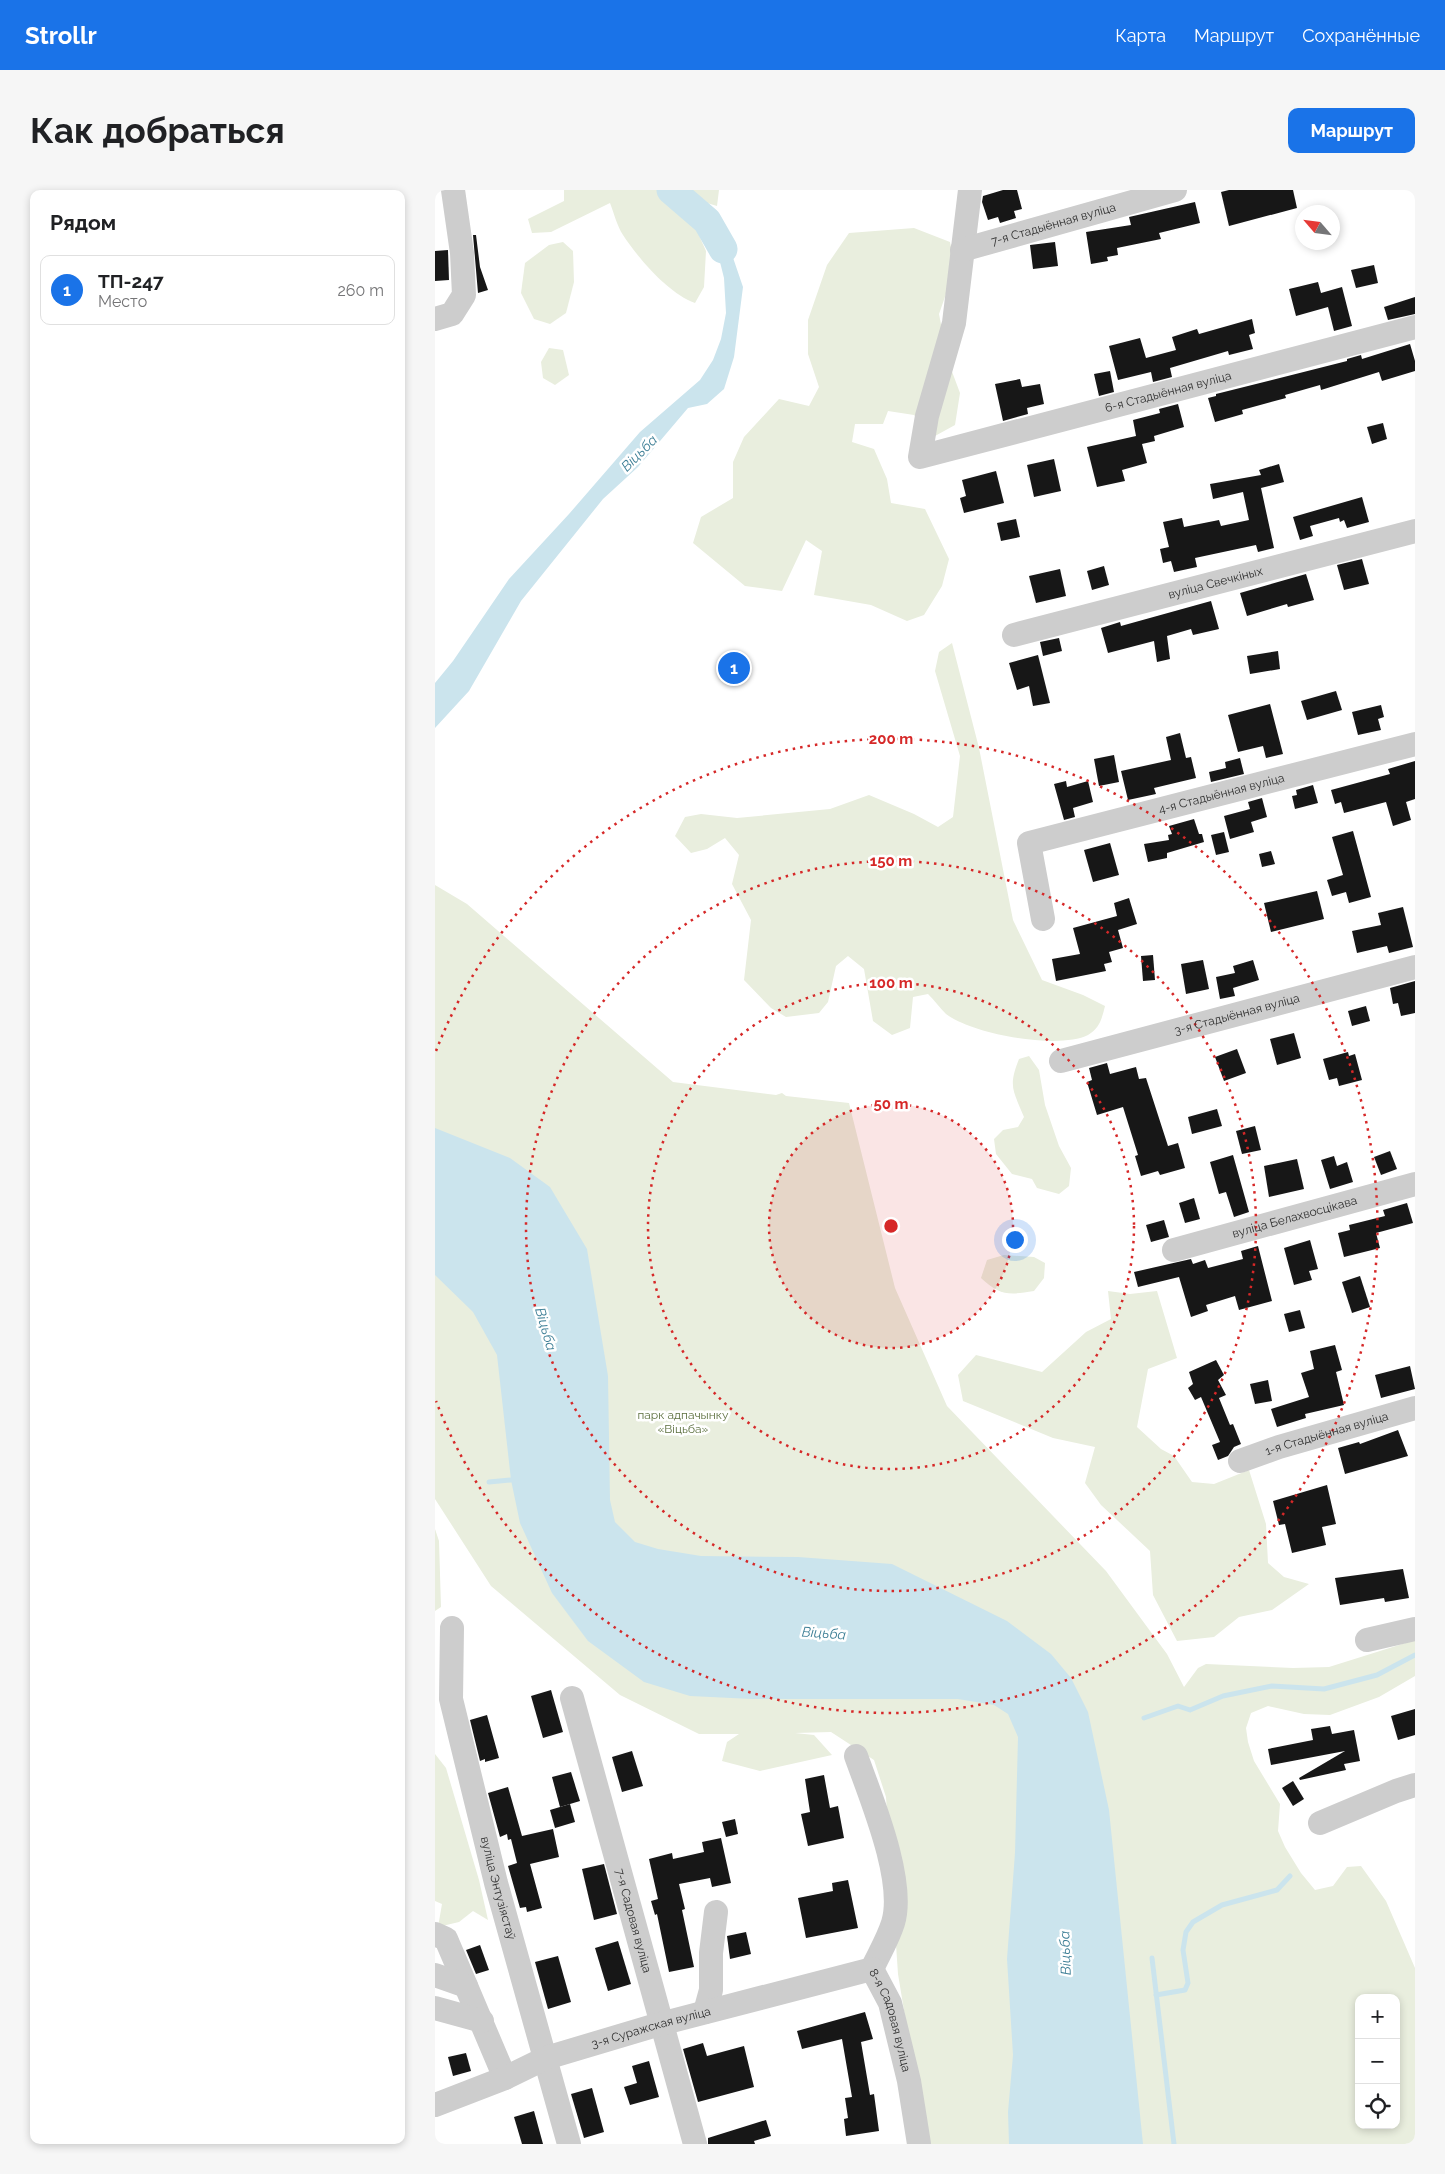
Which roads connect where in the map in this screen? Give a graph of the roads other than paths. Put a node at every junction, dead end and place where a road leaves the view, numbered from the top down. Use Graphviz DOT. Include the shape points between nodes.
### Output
graph roads {
  1 [pos="453,190"];
  2 [pos="970,190"];
  3 [pos="1175,190"];
  4 [pos="962,250"];
  5 [pos="435,319"];
  6 [pos="1415,326"];
  7 [pos="1415,531"];
  8 [pos="1015,635"];
  9 [pos="1415,744"];
  10 [pos="1043,919"];
  11 [pos="1415,967"];
  12 [pos="1061,1061"];
  13 [pos="1415,1184"];
  14 [pos="1174,1250"];
  15 [pos="1415,1408"];
  16 [pos="1240,1462"];
  17 [pos="452,1628"];
  18 [pos="1415,1629"];
  19 [pos="1367,1640"];
  20 [pos="572,1698"];
  21 [pos="855,1756"];
  22 [pos="1415,1785"];
  23 [pos="1320,1823"];
  24 [pos="716,1912"];
  25 [pos="435,1934"];
  26 [pos="872,1969"];
  27 [pos="435,1975"];
  28 [pos="466,1986"];
  29 [pos="435,2008"];
  30 [pos="705,2012"];
  31 [pos="482,2020"];
  32 [pos="660,2024"];
  33 [pos="546,2058"];
  34 [pos="505,2078"];
  35 [pos="435,2105"];
  36 [pos="569,2144"];
  37 [pos="695,2144"];
  38 [pos="919,2144"];
  1 -- 5 [label="street" via="464,295 452,314"];
  2 -- 4 [label="street"];
  3 -- 4 [label="street, 7-я Стадыённая вуліца"];
  4 -- 6 [label="street, 6-я Стадыённая вуліца" via="954,323 927,416 920,457"];
  7 -- 8 [label="street, вуліца Свечкіных"];
  9 -- 10 [label="street, 4-я Стадыённая вуліца" via="1029,843"];
  11 -- 12 [label="street, 3-я Стадыённая вуліца"];
  13 -- 14 [label="street, вуліца Белахвосцікава"];
  15 -- 16 [label="street, 1-я Стадыённая вуліца" via="1279,1447"];
  17 -- 33 [label="street, вуліца Энтузіястаў" via="451,1698 496,1883"];
  18 -- 19 [label="street"];
  20 -- 32 [label="street, 7-я Садовая вуліца"];
  21 -- 26 [label="street, 8-я Садовая вуліца" via="885,1836 895,1890 893,1922"];
  22 -- 23 [label="street"];
  24 -- 30 [label="street" via="711,1990"];
  25 -- 28 [label="street" via="446,1939"];
  26 -- 30 [label="street, 3-я Суражская вуліца"];
  26 -- 38 [label="street, 8-я Садовая вуліца" via="890,2003 909,2081"];
  27 -- 28 [label="street"];
  28 -- 31 [label="street"];
  29 -- 31 [label="street"];
  30 -- 32 [label="street, 3-я Суражская вуліца"];
  31 -- 34 [label="street"];
  32 -- 33 [label="street, 3-я Суражская вуліца"];
  32 -- 37 [label="street, 7-я Садовая вуліца"];
  33 -- 34 [label="street, 3-я Суражская вуліца"];
  33 -- 36 [label="street, вуліца Энтузіястаў"];
  34 -- 35 [label="street, 3-я Суражская вуліца"];
}
